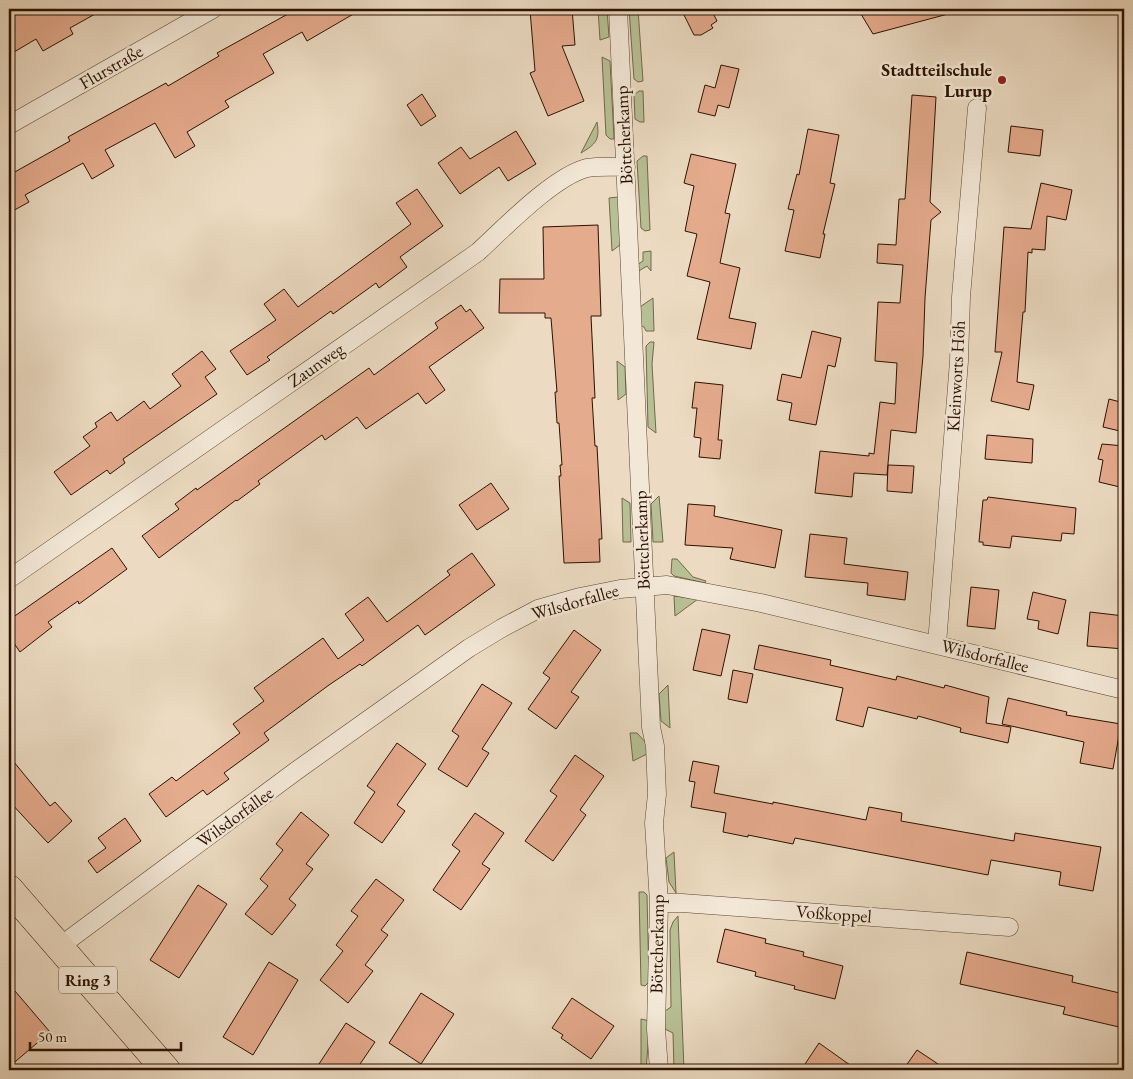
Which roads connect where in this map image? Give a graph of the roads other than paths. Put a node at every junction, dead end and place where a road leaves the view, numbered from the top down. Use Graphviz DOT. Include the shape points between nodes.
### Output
graph roads {
  1 [pos="213,9"];
  2 [pos="618,9"];
  3 [pos="977,108"];
  4 [pos="9,125"];
  5 [pos="626,167"];
  6 [pos="9,579"];
  7 [pos="644,586"];
  8 [pos="937,644"];
  9 [pos="1124,690"];
  10 [pos="9,889"];
  11 [pos="659,904"];
  12 [pos="1009,927"];
  13 [pos="59,947"];
  14 [pos="166,1070"];
  15 [pos="659,1070"];
  1 -- 4 [label="street, Flurstraße"];
  2 -- 5 [label="street, Böttcherkamp"];
  3 -- 8 [label="street, Kleinworts Höh"];
  5 -- 6 [label="street, Zaunweg" via="588,168 571,175 532,203 478,252"];
  5 -- 7 [label="street, Böttcherkamp"];
  7 -- 8 [label="street, Wilsdorfallee" via="667,584 723,595"];
  7 -- 11 [label="street, Böttcherkamp" via="656,765 654,823"];
  7 -- 13 [label="street, Wilsdorfallee" via="580,597 538,609 469,648"];
  8 -- 9 [label="street, Wilsdorfallee"];
  10 -- 13 [label="main road, Ring 3"];
  11 -- 12 [label="street, Voßkoppel" via="682,903"];
  11 -- 15 [label="street, Böttcherkamp" via="656,1020"];
  13 -- 14 [label="main road, Ring 3"];
}
